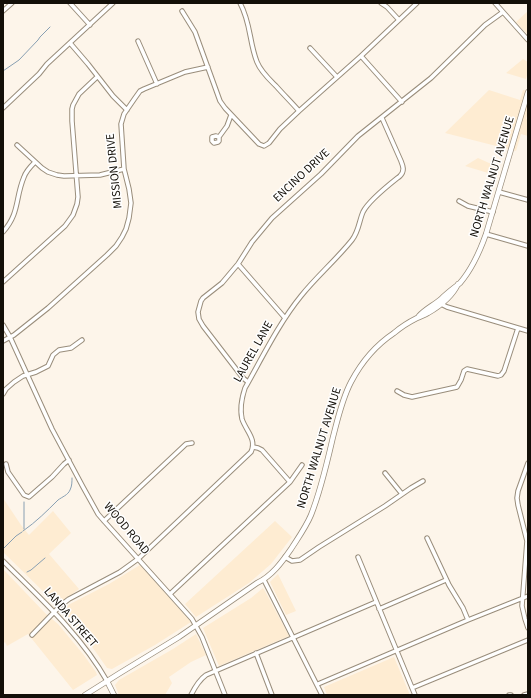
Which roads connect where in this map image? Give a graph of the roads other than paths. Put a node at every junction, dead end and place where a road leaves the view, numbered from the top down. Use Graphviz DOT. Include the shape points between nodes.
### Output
graph roads {
  1 [pos="12,3"];
  2 [pos="70,3"];
  3 [pos="113,3"];
  4 [pos="240,3"];
  5 [pos="381,3"];
  6 [pos="417,3"];
  7 [pos="494,3"];
  8 [pos="3,11"];
  9 [pos="182,11"];
  10 [pos="503,12"];
  11 [pos="399,20"];
  12 [pos="90,25"];
  13 [pos="528,40"];
  14 [pos="138,41"];
  15 [pos="70,43"];
  16 [pos="310,48"];
  17 [pos="361,56"];
  18 [pos="208,67"];
  19 [pos="97,77"];
  20 [pos="337,77"];
  21 [pos="157,84"];
  22 [pos="528,92"];
  23 [pos="402,102"];
  24 [pos="3,108"];
  25 [pos="127,110"];
  26 [pos="299,111"];
  27 [pos="231,114"];
  28 [pos="382,118"];
  29 [pos="219,137"];
  30 [pos="17,145"];
  31 [pos="35,162"];
  32 [pos="124,169"];
  33 [pos="77,175"];
  34 [pos="499,192"];
  35 [pos="528,200"];
  36 [pos="459,201"];
  37 [pos="493,212"];
  38 [pos="3,232"];
  39 [pos="486,234"];
  40 [pos="528,246"];
  41 [pos="238,264"];
  42 [pos="3,282"];
  43 [pos="458,284"];
  44 [pos="442,303"];
  45 [pos="419,317"];
  46 [pos="285,318"];
  47 [pos="3,325"];
  48 [pos="518,328"];
  49 [pos="528,331"];
  50 [pos="10,337"];
  51 [pos="82,340"];
  52 [pos="3,341"];
  53 [pos="27,375"];
  54 [pos="248,382"];
  55 [pos="397,390"];
  56 [pos="3,394"];
  57 [pos="192,443"];
  58 [pos="253,447"];
  59 [pos="69,460"];
  60 [pos="528,463"];
  61 [pos="6,464"];
  62 [pos="302,465"];
  63 [pos="385,473"];
  64 [pos="423,481"];
  65 [pos="290,482"];
  66 [pos="402,494"];
  67 [pos="104,521"];
  68 [pos="427,538"];
  69 [pos="527,541"];
  70 [pos="285,557"];
  71 [pos="358,558"];
  72 [pos="138,559"];
  73 [pos="3,561"];
  74 [pos="264,580"];
  75 [pos="446,580"];
  76 [pos="170,594"];
  77 [pos="528,596"];
  78 [pos="522,598"];
  79 [pos="376,602"];
  80 [pos="379,609"];
  81 [pos="54,613"];
  82 [pos="468,620"];
  83 [pos="196,626"];
  84 [pos="528,628"];
  85 [pos="32,635"];
  86 [pos="294,638"];
  87 [pos="528,640"];
  88 [pos="396,651"];
  89 [pos="256,653"];
  90 [pos="216,670"];
  91 [pos="107,681"];
  92 [pos="318,684"];
  93 [pos="412,688"];
  94 [pos="528,694"];
  95 [pos="85,695"];
  96 [pos="114,695"];
  97 [pos="191,695"];
  98 [pos="225,695"];
  99 [pos="272,695"];
  100 [pos="322,695"];
  101 [pos="415,695"];
  102 [pos="524,695"];
  1 -- 8 [label="street"];
  2 -- 12 [label="street"];
  3 -- 12 [label="street"];
  4 -- 26 [label="street" via="259,66"];
  5 -- 11 [label="street"];
  6 -- 11 [label="street"];
  7 -- 10 [label="street"];
  9 -- 18 [label="street" via="195,32"];
  10 -- 13 [label="street"];
  10 -- 23 [label="street, ENCINO DRIVE" via="485,25"];
  11 -- 17 [label="street"];
  12 -- 15 [label="street"];
  14 -- 21 [label="street"];
  15 -- 19 [label="street"];
  15 -- 24 [label="street"];
  16 -- 20 [label="street"];
  17 -- 20 [label="street"];
  17 -- 23 [label="street"];
  18 -- 21 [label="street, MISSION DRIVE" via="189,71"];
  18 -- 27 [label="street" via="220,101"];
  19 -- 25 [label="street"];
  19 -- 33 [label="street" via="79,94 72,109"];
  20 -- 26 [label="street"];
  21 -- 25 [label="street, MISSION DRIVE" via="140,91"];
  22 -- 34 [label="main road, NORTH WALNUT AVENUE"];
  23 -- 28 [label="street, ENCINO DRIVE"];
  25 -- 32 [label="street, MISSION DRIVE" via="121,124"];
  26 -- 27 [label="street" via="264,146 259,144"];
  27 -- 29 [label="street"];
  28 -- 41 [label="street, ENCINO DRIVE" via="358,136 272,218"];
  28 -- 46 [label="street, LAUREL LANE" via="403,164 402,174 368,205 352,240 306,289"];
  30 -- 31 [label="street"];
  31 -- 33 [label="street" via="52,174"];
  31 -- 38 [label="street" via="23,178 13,218"];
  32 -- 33 [label="street" via="103,174"];
  32 -- 50 [label="street, MISSION DRIVE" via="131,207 126,229 119,242 48,308"];
  33 -- 42 [label="street" via="77,204 68,223"];
  34 -- 35 [label="street"];
  34 -- 37 [label="main road, NORTH WALNUT AVENUE"];
  36 -- 37 [label="street"];
  37 -- 39 [label="main road, NORTH WALNUT AVENUE"];
  39 -- 40 [label="street"];
  39 -- 43 [label="main road, NORTH WALNUT AVENUE" via="478,256"];
  41 -- 46 [label="street"];
  41 -- 54 [label="street, ENCINO DRIVE" via="220,286 203,298 198,312 203,326"];
  43 -- 44 [label="main road, NORTH WALNUT AVENUE"];
  43 -- 45 [label="main road, NORTH WALNUT AVENUE"];
  44 -- 45 [label="main road, NORTH WALNUT AVENUE"];
  44 -- 48 [label="street" via="447,307"];
  45 -- 70 [label="main road, NORTH WALNUT AVENUE" via="375,349 351,382 339,412 312,512"];
  46 -- 54 [label="street, LAUREL LANE"];
  47 -- 50 [label="street, WOOD ROAD"];
  48 -- 49 [label="street"];
  48 -- 55 [label="street" via="501,375 465,369 456,387 412,397"];
  50 -- 52 [label="street, MISSION DRIVE"];
  50 -- 53 [label="street, WOOD ROAD"];
  51 -- 53 [label="street" via="71,348 59,350 48,366"];
  53 -- 56 [label="street" via="10,384"];
  53 -- 59 [label="street, WOOD ROAD"];
  54 -- 58 [label="street, LAUREL LANE" via="243,395 241,414"];
  57 -- 67 [label="street" via="186,444"];
  58 -- 65 [label="street" via="262,450"];
  58 -- 72 [label="street" via="251,452"];
  59 -- 61 [label="street" via="28,497 8,472"];
  59 -- 67 [label="street, WOOD ROAD"];
  60 -- 69 [label="street" via="517,498"];
  62 -- 65 [label="street"];
  63 -- 66 [label="street"];
  64 -- 66 [label="street"];
  65 -- 76 [label="street"];
  66 -- 70 [label="street" via="300,560 292,561"];
  67 -- 72 [label="street, WOOD ROAD"];
  68 -- 75 [label="street"];
  69 -- 78 [label="street"];
  70 -- 74 [label="main road, NORTH WALNUT AVENUE"];
  71 -- 79 [label="street"];
  72 -- 76 [label="street, WOOD ROAD"];
  72 -- 81 [label="street" via="120,572 69,599"];
  73 -- 81 [label="street, LANDA STREET"];
  74 -- 83 [label="main road, NORTH WALNUT AVENUE"];
  74 -- 86 [label="street"];
  75 -- 80 [label="street"];
  75 -- 82 [label="street"];
  76 -- 83 [label="street, WOOD ROAD"];
  77 -- 78 [label="street"];
  78 -- 82 [label="street"];
  78 -- 84 [label="street" via="523,614"];
  79 -- 80 [label="street"];
  79 -- 86 [label="street"];
  80 -- 88 [label="street"];
  81 -- 85 [label="street"];
  81 -- 91 [label="street, LANDA STREET" via="82,644"];
  82 -- 88 [label="street"];
  83 -- 90 [label="street, WOOD ROAD"];
  83 -- 91 [label="main road, NORTH WALNUT AVENUE"];
  86 -- 89 [label="street"];
  86 -- 92 [label="street"];
  87 -- 93 [label="street"];
  88 -- 92 [label="street"];
  88 -- 93 [label="street"];
  89 -- 90 [label="street"];
  89 -- 99 [label="street"];
  90 -- 97 [label="street" via="201,679"];
  90 -- 98 [label="street, WOOD ROAD"];
  91 -- 95 [label="main road, NORTH WALNUT AVENUE"];
  91 -- 96 [label="main road, LANDA STREET"];
  92 -- 100 [label="street"];
  93 -- 101 [label="street"];
  94 -- 102 [label="street"];
}
